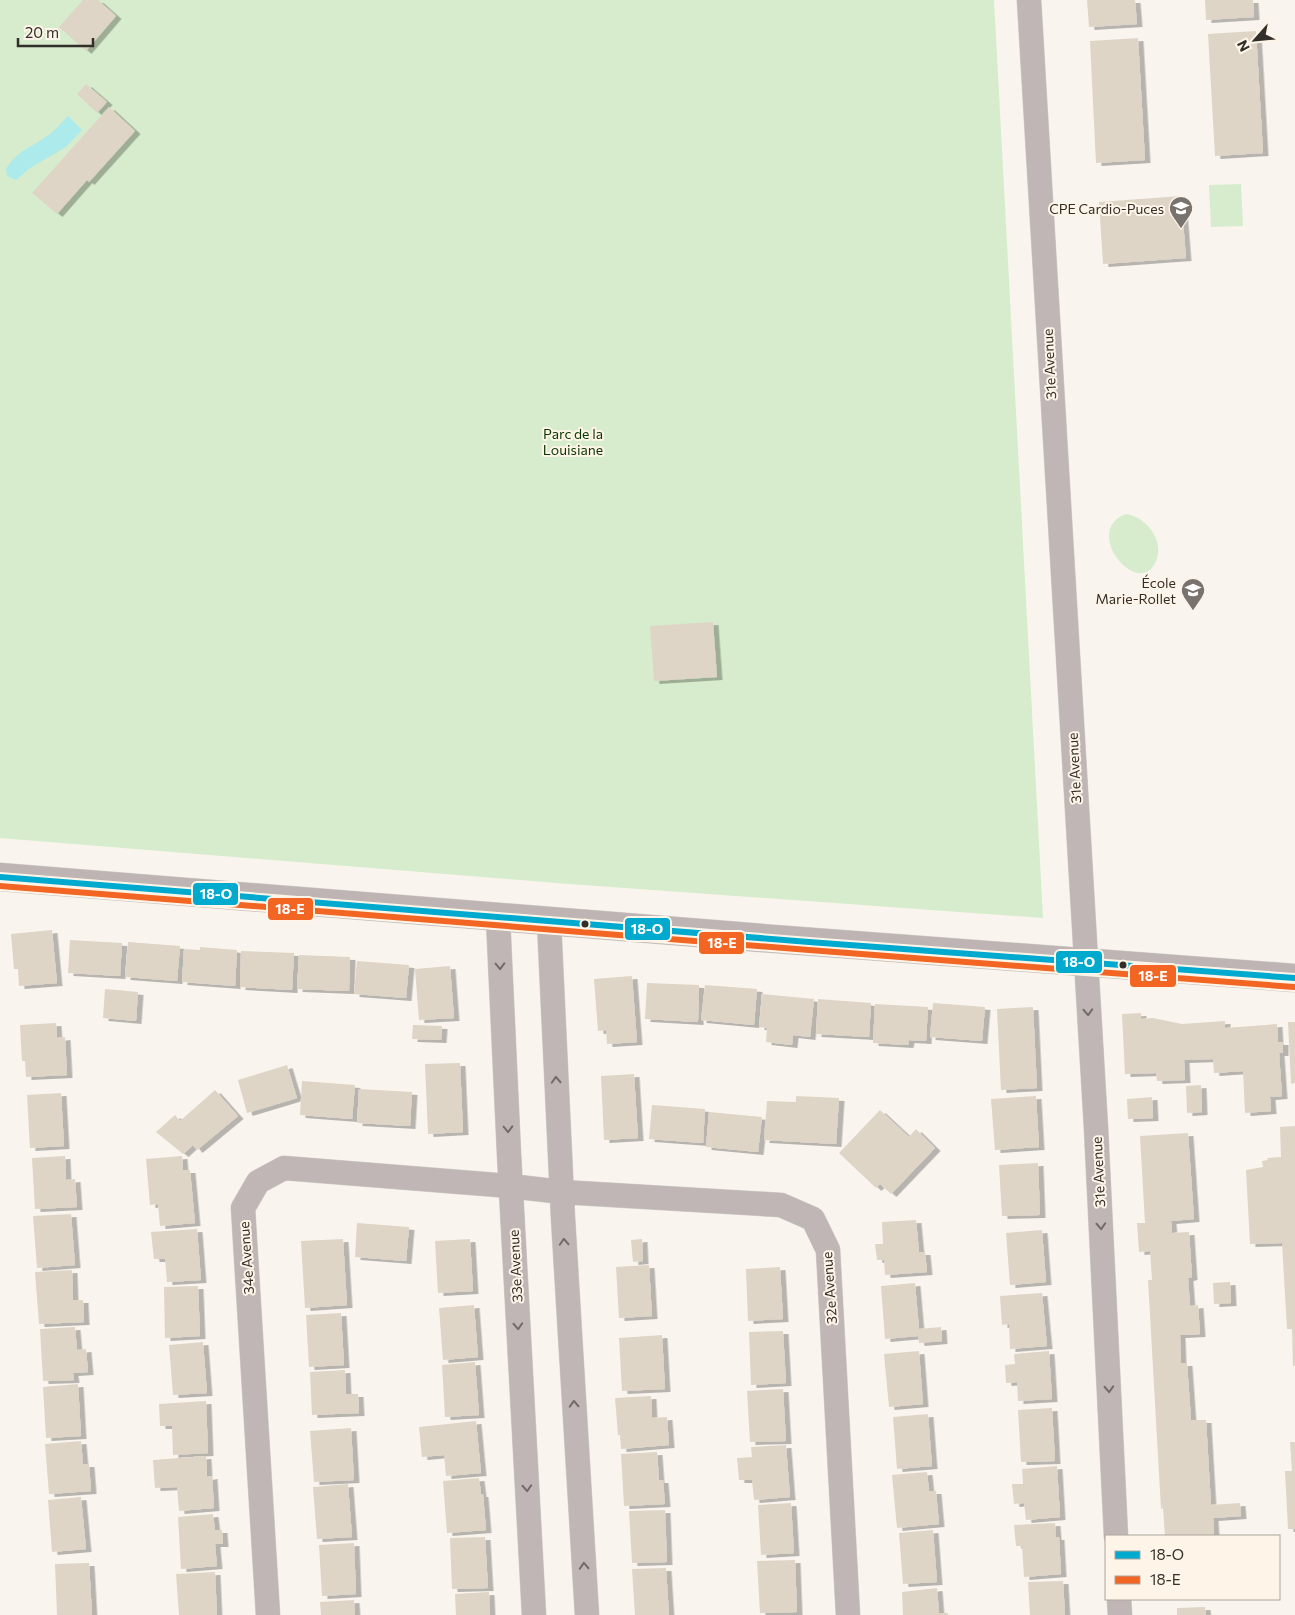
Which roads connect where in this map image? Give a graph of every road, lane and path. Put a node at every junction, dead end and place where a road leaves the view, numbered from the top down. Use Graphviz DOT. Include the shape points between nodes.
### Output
graph roads {
  1 [pos="1029,0"];
  2 [pos="0,877"];
  3 [pos="498,918"];
  4 [pos="549,922"];
  5 [pos="1085,963"];
  6 [pos="1295,978"];
  7 [pos="510,1186"];
  8 [pos="562,1192"];
  9 [pos="1116,1535"];
  10 [pos="1119,1600"];
  11 [pos="268,1615"];
  12 [pos="534,1615"];
  13 [pos="586,1615"];
  14 [pos="848,1615"];
  15 [pos="1120,1615"];
  1 -- 5 [label="street, 31e Avenue"];
  2 -- 3 [label="street"];
  3 -- 4 [label="street"];
  3 -- 7 [label="street, 33e Avenue, one-way"];
  4 -- 5 [label="street"];
  8 -- 4 [label="street, one-way"];
  5 -- 6 [label="street"];
  5 -- 9 [label="street, 31e Avenue, one-way"];
  7 -- 8 [label="street, 34e Avenue"];
  7 -- 11 [label="street, 34e Avenue" via="284,1168 258,1182 243,1208"];
  7 -- 12 [label="street, 33e Avenue, one-way"];
  13 -- 8 [label="street, one-way"];
  8 -- 14 [label="street, 32e Avenue" via="781,1205 813,1219 828,1250"];
  10 -- 15 [label="street"];
}
